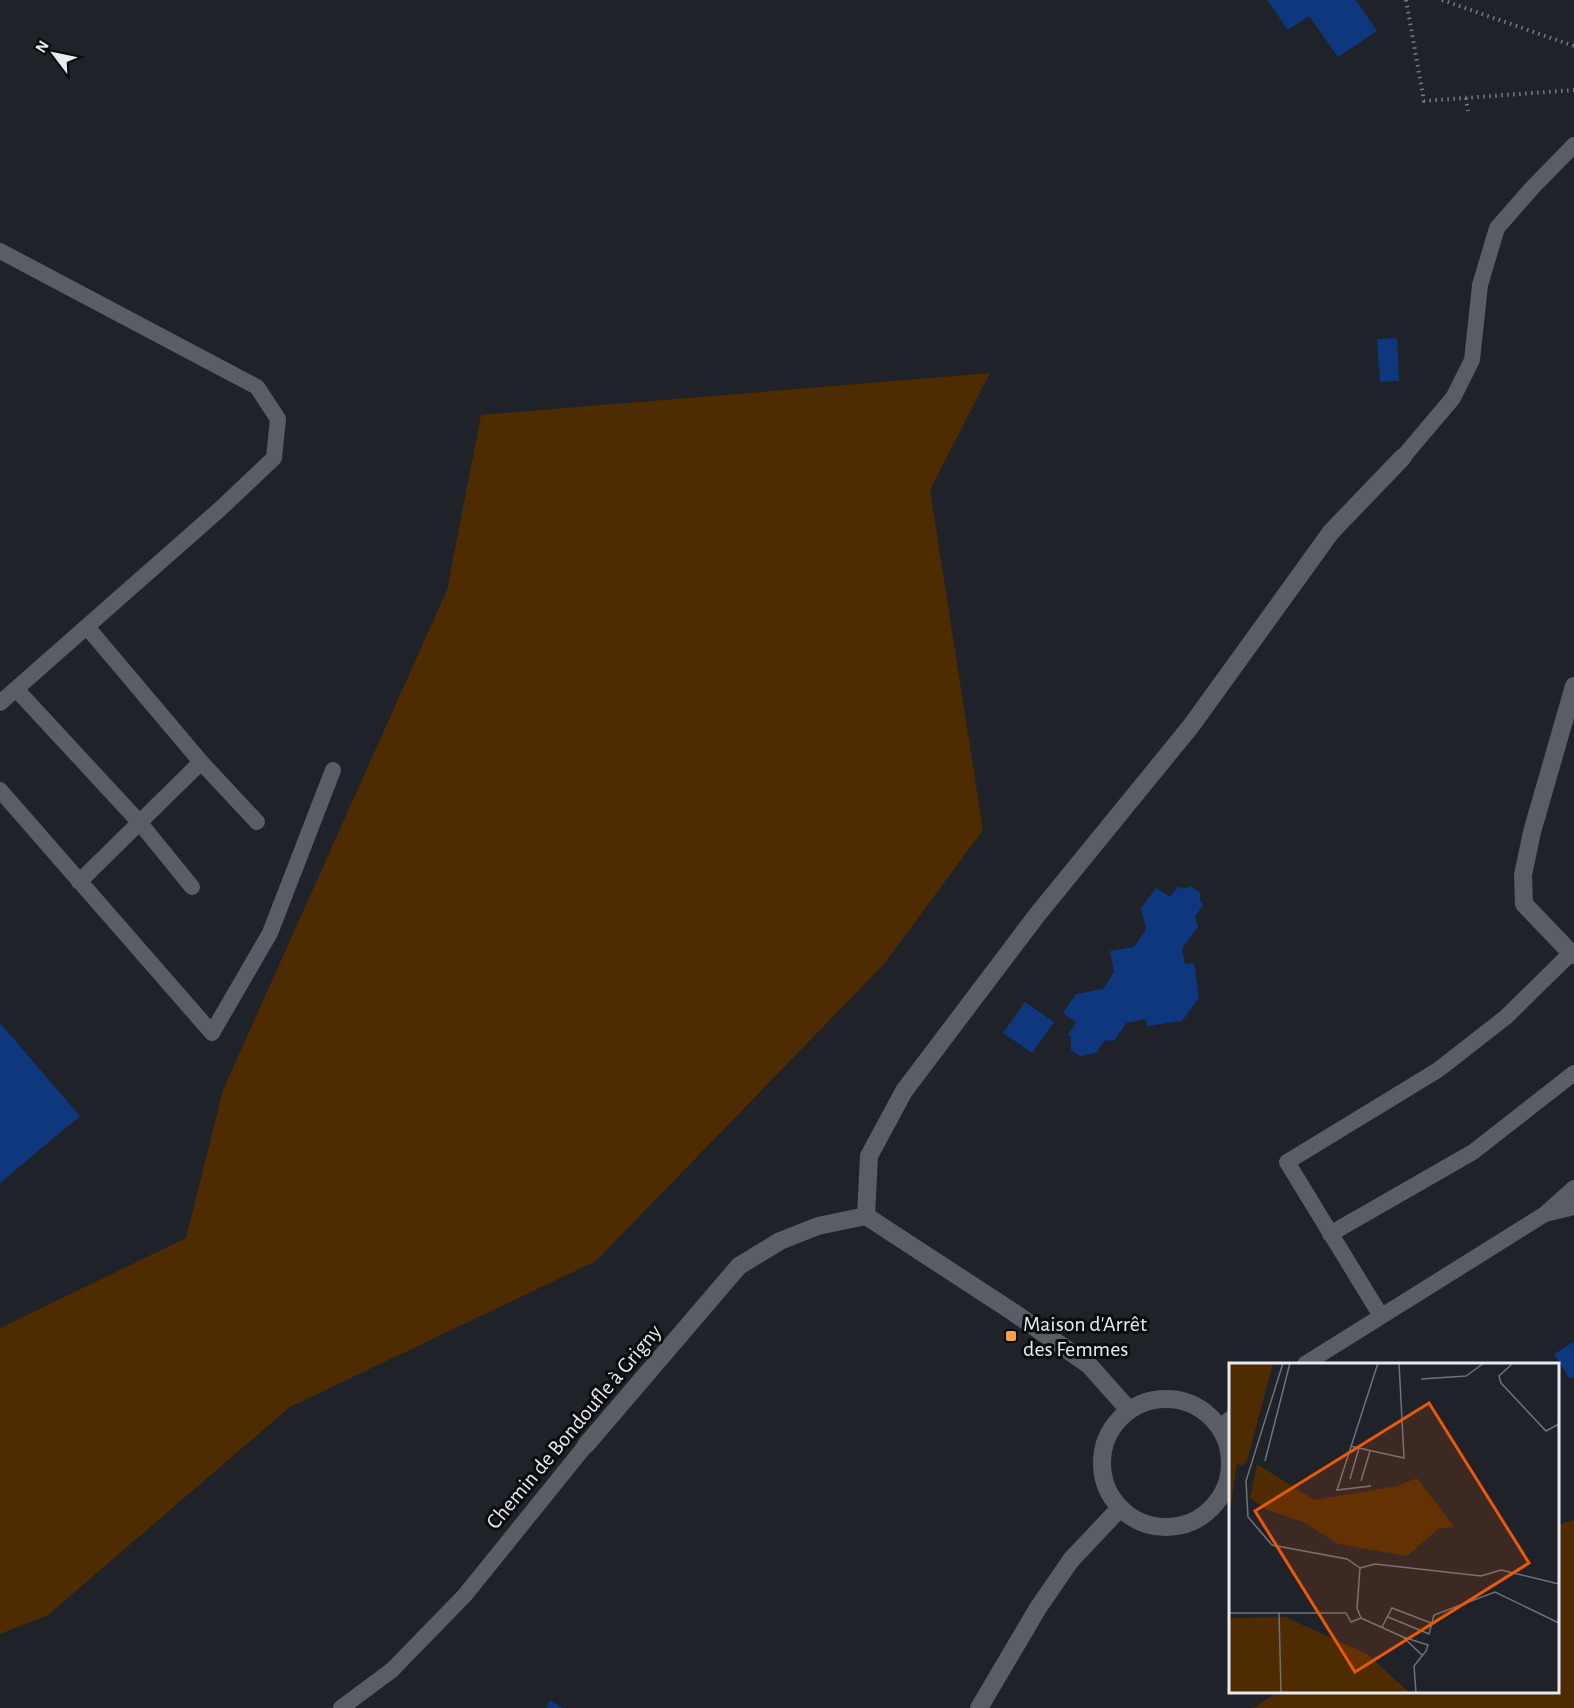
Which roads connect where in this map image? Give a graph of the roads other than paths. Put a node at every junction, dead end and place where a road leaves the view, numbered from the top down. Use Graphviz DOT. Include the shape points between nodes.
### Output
graph roads {
  1 [pos="1574,145"];
  2 [pos="0,251"];
  3 [pos="1403,457"];
  4 [pos="87,627"];
  5 [pos="1574,686"];
  6 [pos="16,689"];
  7 [pos="0,703"];
  8 [pos="201,762"];
  9 [pos="333,770"];
  10 [pos="0,790"];
  11 [pos="140,822"];
  12 [pos="257,822"];
  13 [pos="79,882"];
  14 [pos="192,887"];
  15 [pos="1573,955"];
  16 [pos="1574,1073"];
  17 [pos="1574,1188"];
  18 [pos="1574,1207"];
  19 [pos="1545,1214"];
  20 [pos="866,1216"];
  21 [pos="1330,1234"];
  22 [pos="1381,1316"];
  23 [pos="1308,1363"];
  24 [pos="1130,1410"];
  25 [pos="1225,1423"];
  26 [pos="586,1445"];
  27 [pos="1229,1447"];
  28 [pos="1229,1475"];
  29 [pos="1120,1508"];
  30 [pos="340,1708"];
  31 [pos="979,1708"];
  1 -- 3 [label="lane" via="1497,228 1480,285 1472,360 1453,398"];
  2 -- 4 [label="lane" via="257,387 278,419 274,459"];
  3 -- 20 [label="street" via="1331,532 1191,726 1037,915 904,1091 869,1156"];
  4 -- 6 [label="lane"];
  4 -- 8 [label="lane"];
  5 -- 15 [label="street" via="1532,832 1524,875 1524,904"];
  6 -- 7 [label="lane"];
  6 -- 11 [label="lane"];
  8 -- 11 [label="lane"];
  8 -- 12 [label="lane"];
  9 -- 13 [label="lane" via="270,933 212,1034"];
  10 -- 13 [label="lane"];
  11 -- 13 [label="lane"];
  11 -- 14 [label="lane"];
  15 -- 21 [label="lane" via="1506,1017 1438,1070 1287,1162"];
  16 -- 21 [label="lane" via="1473,1152"];
  17 -- 19 [label="lane"];
  18 -- 19 [label="lane"];
  19 -- 22 [label="lane"];
  20 -- 24 [label="street" via="1089,1365"];
  20 -- 26 [label="street, Chemin de Bondoufle à Grigny" via="780,1241 739,1266"];
  21 -- 22 [label="lane"];
  22 -- 23 [label="lane"];
  24 -- 25 [label="street" via="1162,1398 1184,1401"];
  24 -- 29 [label="street" via="1114,1426 1104,1446 1102,1469 1108,1491"];
  25 -- 27 [label="street"];
  26 -- 30 [label="lane, Chemin de Bondoufle à Grigny" via="465,1595 392,1670"];
  28 -- 29 [label="street" via="1221,1496 1206,1513 1182,1526 1160,1527 1138,1521"];
  29 -- 31 [label="street" via="1071,1560"];
}
